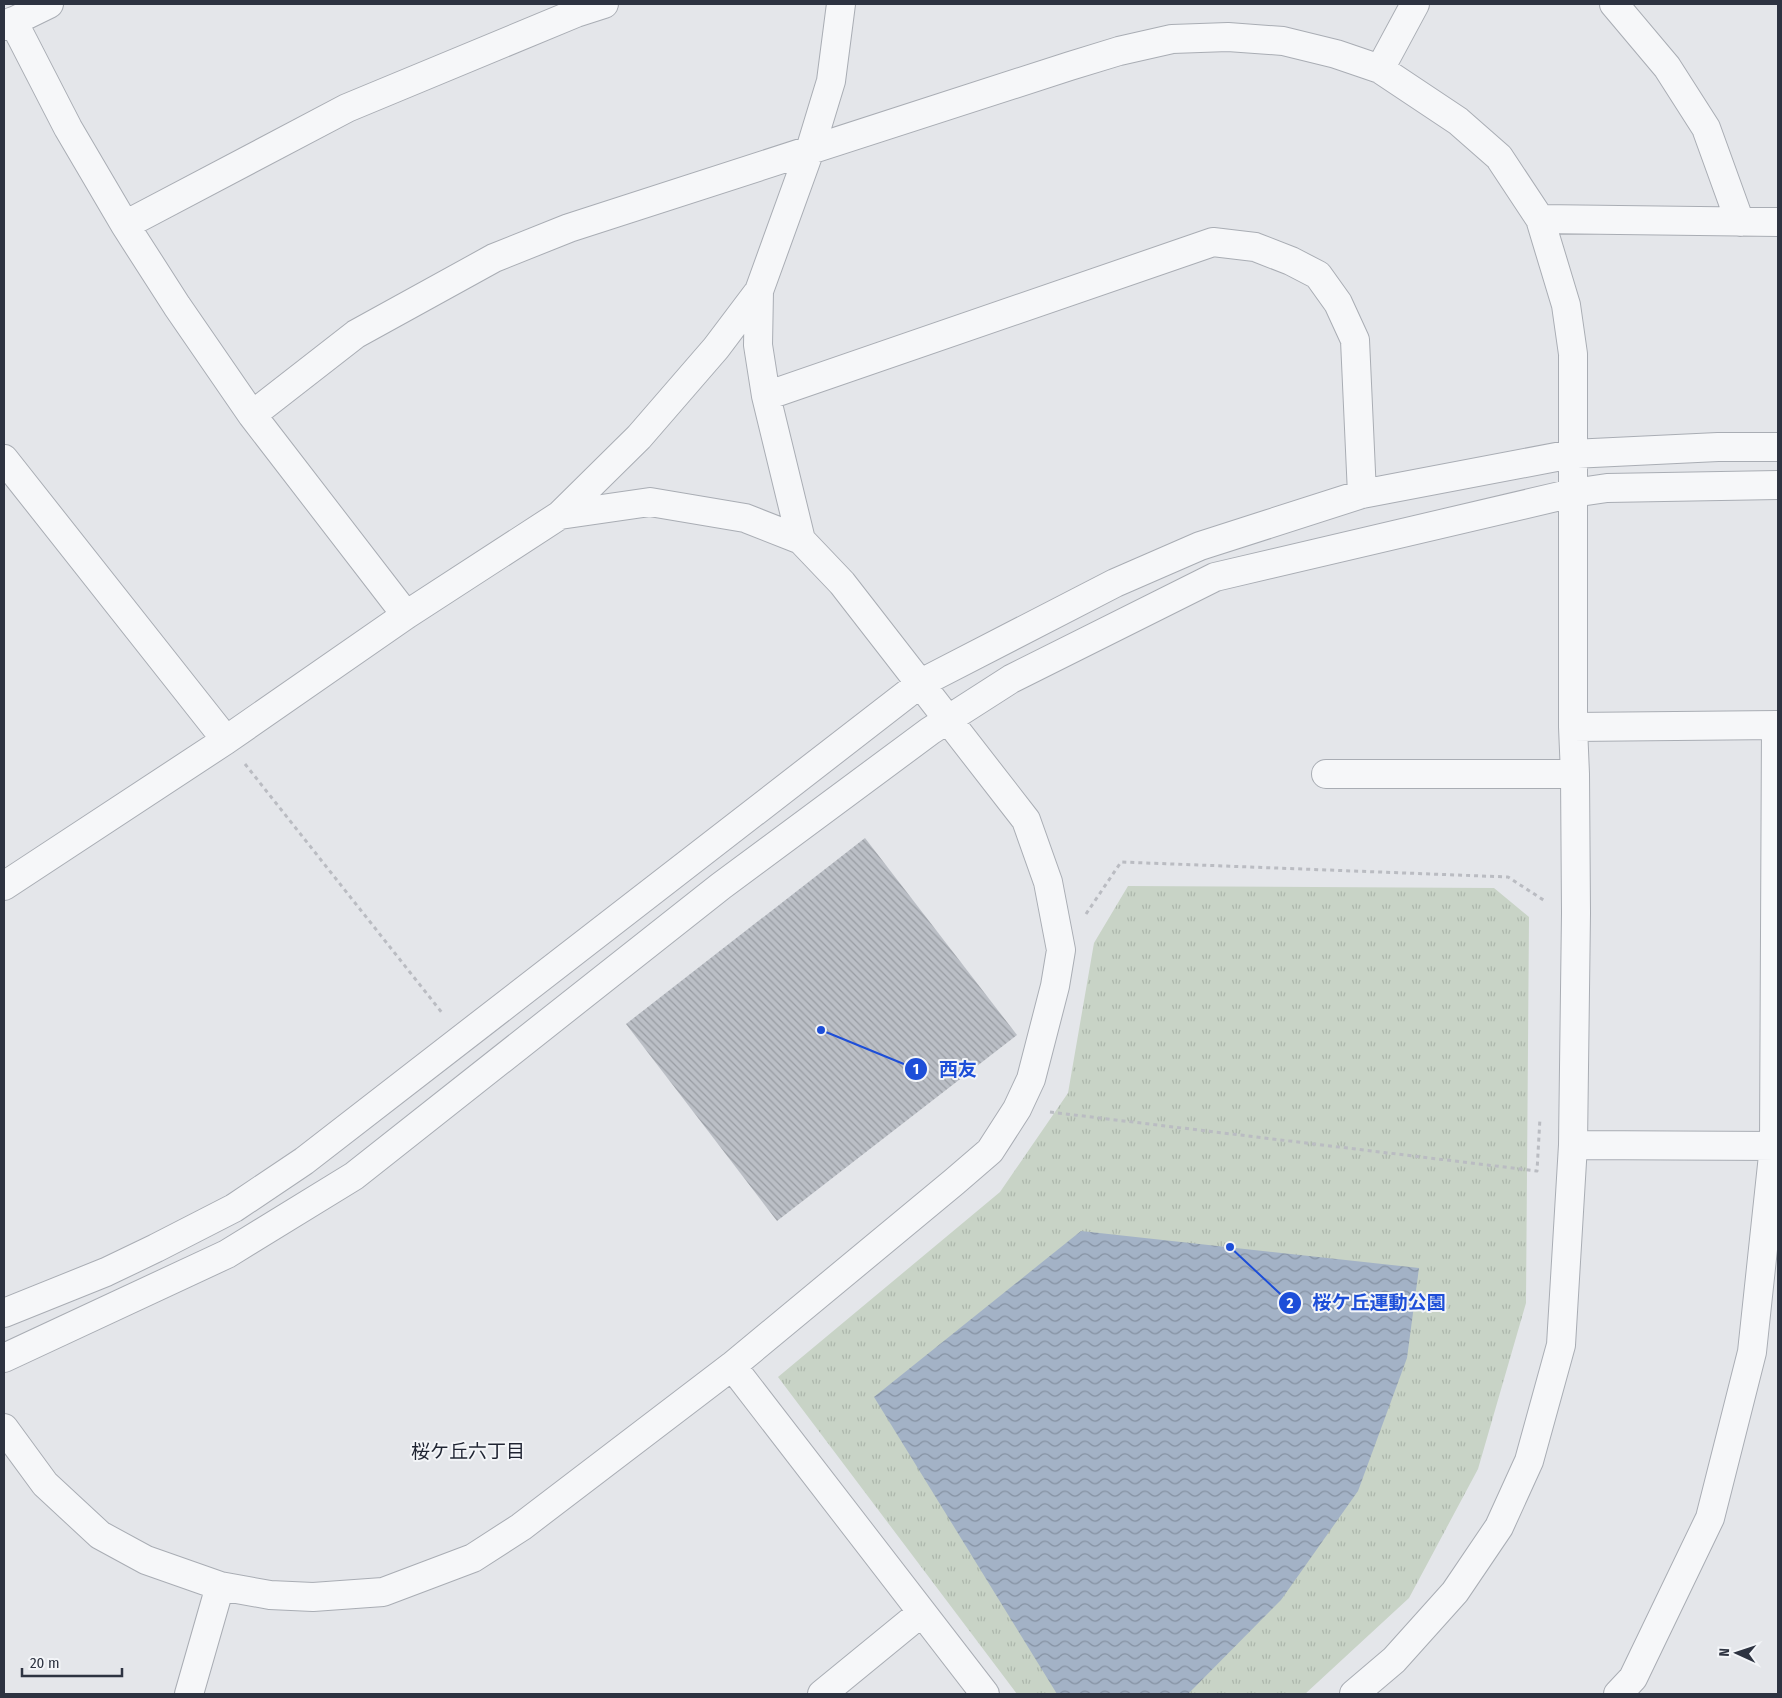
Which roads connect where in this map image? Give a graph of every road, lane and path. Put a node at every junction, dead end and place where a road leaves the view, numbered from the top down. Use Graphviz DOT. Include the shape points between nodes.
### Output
graph roads {
  1 [pos="49,4"];
  2 [pos="604,4"];
  3 [pos="842,4"];
  4 [pos="1415,4"];
  5 [pos="1614,4"];
  6 [pos="8,24"];
  7 [pos="1380,69"];
  8 [pos="810,150"];
  9 [pos="1540,219"];
  10 [pos="1740,222"];
  11 [pos="1778,222"];
  12 [pos="125,225"];
  13 [pos="759,292"];
  14 [pos="766,396"];
  15 [pos="252,415"];
  16 [pos="1778,447"];
  17 [pos="1572,454"];
  18 [pos="4,459"];
  19 [pos="1778,485"];
  20 [pos="1573,493"];
  21 [pos="1362,494"];
  22 [pos="560,515"];
  23 [pos="801,540"];
  24 [pos="406,615"];
  25 [pos="921,683"];
  26 [pos="950,719"];
  27 [pos="1777,725"];
  28 [pos="1573,727"];
  29 [pos="226,740"];
  30 [pos="1326,774"];
  31 [pos="1575,774"];
  32 [pos="4,886"];
  33 [pos="1552,905"];
  34 [pos="1061,950"];
  35 [pos="463,1039"];
  36 [pos="1017,1108"];
  37 [pos="1540,1112"];
  38 [pos="1573,1144"];
  39 [pos="1776,1146"];
  40 [pos="4,1313"];
  41 [pos="4,1358"];
  42 [pos="732,1366"];
  43 [pos="4,1428"];
  44 [pos="220,1586"];
  45 [pos="921,1613"];
  46 [pos="189,1694"];
  47 [pos="822,1694"];
  48 [pos="984,1694"];
  49 [pos="1354,1694"];
  50 [pos="1618,1694"];
  1 -- 6 [label="street"];
  2 -- 12 [label="street" via="347,108"];
  3 -- 8 [label="street" via="831,81"];
  4 -- 7 [label="street"];
  5 -- 10 [label="street" via="1668,67 1706,128"];
  6 -- 12 [label="street"];
  7 -- 8 [label="street" via="1283,41 1228,37 1172,39 1111,53"];
  7 -- 9 [label="street" via="1458,121 1499,156"];
  8 -- 13 [label="street"];
  8 -- 15 [label="street" via="569,228 494,258 356,334"];
  9 -- 10 [label="street"];
  9 -- 17 [label="street" via="1566,305 1573,354"];
  10 -- 11 [label="street"];
  12 -- 15 [label="street"];
  13 -- 14 [label="street" via="758,345"];
  13 -- 22 [label="street" via="716,348 639,437"];
  14 -- 21 [label="street" via="1213,242 1254,247 1318,275 1338,303 1355,340"];
  14 -- 23 [label="street"];
  15 -- 24 [label="street"];
  16 -- 17 [label="street"];
  17 -- 20 [label="street"];
  17 -- 21 [label="street"];
  18 -- 29 [label="street"];
  19 -- 20 [label="street" via="1607,488"];
  20 -- 26 [label="street" via="1216,577 1011,680"];
  20 -- 28 [label="street"];
  21 -- 25 [label="street" via="1192,550 1115,584"];
  22 -- 23 [label="street" via="650,502 745,518"];
  22 -- 24 [label="street"];
  23 -- 25 [label="street" via="842,583"];
  24 -- 29 [label="street"];
  25 -- 26 [label="street"];
  25 -- 35 [label="street"];
  26 -- 34 [label="street" via="1026,820 1048,882"];
  26 -- 41 [label="street" via="721,886 354,1176 227,1254"];
  27 -- 28 [label="street"];
  27 -- 39 [label="street"];
  28 -- 31 [label="street"];
  29 -- 32 [label="street"];
  29 -- 35 [label="path"];
  30 -- 31 [label="street"];
  31 -- 38 [label="street"];
  33 -- 34 [label="path" via="1508,877 1121,862"];
  34 -- 36 [label="street" via="1043,1036 1031,1079"];
  35 -- 40 [label="street" via="304,1161 234,1208 106,1272"];
  36 -- 37 [label="path" via="1536,1171"];
  36 -- 42 [label="street" via="990,1150"];
  38 -- 39 [label="street"];
  38 -- 49 [label="street" via="1561,1346 1528,1461 1499,1527 1455,1592 1394,1660"];
  39 -- 50 [label="street" via="1752,1352 1710,1518 1633,1678"];
  42 -- 44 [label="street" via="521,1527 473,1558 383,1592 313,1597 270,1595"];
  42 -- 45 [label="street"];
  43 -- 44 [label="street" via="45,1484 100,1535 146,1560"];
  44 -- 46 [label="street"];
  45 -- 47 [label="street"];
  45 -- 48 [label="street"];
}
